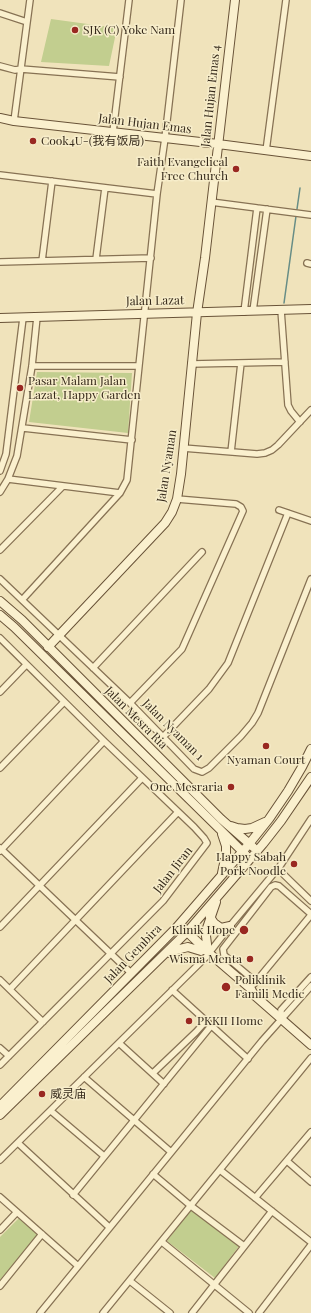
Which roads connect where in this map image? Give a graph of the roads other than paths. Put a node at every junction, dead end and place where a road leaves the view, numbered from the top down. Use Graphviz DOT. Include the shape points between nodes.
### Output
graph roads {
  1 [pos="30,0"];
  2 [pos="129,0"];
  3 [pos="181,0"];
  4 [pos="235,0"];
  5 [pos="286,0"];
  6 [pos="0,13"];
  7 [pos="27,22"];
  8 [pos="0,66"];
  9 [pos="21,69"];
  10 [pos="120,77"];
  11 [pos="0,118"];
  12 [pos="14,120"];
  13 [pos="114,132"];
  14 [pos="165,138"];
  15 [pos="218,144"];
  16 [pos="266,151"];
  17 [pos="311,156"];
  18 [pos="0,175"];
  19 [pos="52,181"];
  20 [pos="105,188"];
  21 [pos="157,194"];
  22 [pos="211,202"];
  23 [pos="257,208"];
  24 [pos="267,209"];
  25 [pos="311,214"];
  26 [pos="151,258"];
  27 [pos="96,259"];
  28 [pos="42,261"];
  29 [pos="0,262"];
  30 [pos="282,310"];
  31 [pos="311,310"];
  32 [pos="253,311"];
  33 [pos="244,312"];
  34 [pos="197,313"];
  35 [pos="146,314"];
  36 [pos="37,317"];
  37 [pos="0,318"];
  38 [pos="23,318"];
  39 [pos="285,362"];
  40 [pos="241,363"];
  41 [pos="191,364"];
  42 [pos="32,366"];
  43 [pos="139,366"];
  44 [pos="311,410"];
  45 [pos="300,422"];
  46 [pos="23,428"];
  47 [pos="132,440"];
  48 [pos="183,448"];
  49 [pos="230,452"];
  50 [pos="0,471"];
  51 [pos="8,479"];
  52 [pos="62,487"];
  53 [pos="0,492"];
  54 [pos="120,493"];
  55 [pos="177,499"];
  56 [pos="278,510"];
  57 [pos="288,513"];
  58 [pos="311,521"];
  59 [pos="0,550"];
  60 [pos="202,552"];
  61 [pos="0,579"];
  62 [pos="311,579"];
  63 [pos="22,600"];
  64 [pos="0,601"];
  65 [pos="0,615"];
  66 [pos="58,636"];
  67 [pos="0,638"];
  68 [pos="48,647"];
  69 [pos="26,664"];
  70 [pos="93,668"];
  71 [pos="0,692"];
  72 [pos="64,702"];
  73 [pos="130,703"];
  74 [pos="163,737"];
  75 [pos="104,741"];
  76 [pos="311,749"];
  77 [pos="0,768"];
  78 [pos="311,777"];
  79 [pos="142,778"];
  80 [pos="178,812"];
  81 [pos="311,819"];
  82 [pos="266,822"];
  83 [pos="228,826"];
  84 [pos="309,827"];
  85 [pos="219,829"];
  86 [pos="249,844"];
  87 [pos="0,849"];
  88 [pos="258,850"];
  89 [pos="242,852"];
  90 [pos="250,858"];
  91 [pos="279,867"];
  92 [pos="221,876"];
  93 [pos="39,886"];
  94 [pos="311,896"];
  95 [pos="217,898"];
  96 [pos="311,901"];
  97 [pos="311,915"];
  98 [pos="210,917"];
  99 [pos="76,920"];
  100 [pos="177,926"];
  101 [pos="230,926"];
  102 [pos="0,927"];
  103 [pos="185,934"];
  104 [pos="206,953"];
  105 [pos="111,954"];
  106 [pos="162,957"];
  107 [pos="131,973"];
  108 [pos="311,977"];
  109 [pos="0,980"];
  110 [pos="256,982"];
  111 [pos="311,986"];
  112 [pos="10,989"];
  113 [pos="172,990"];
  114 [pos="252,992"];
  115 [pos="281,1019"];
  116 [pos="206,1021"];
  117 [pos="43,1022"];
  118 [pos="211,1026"];
  119 [pos="119,1043"];
  120 [pos="311,1045"];
  121 [pos="0,1048"];
  122 [pos="9,1056"];
  123 [pos="311,1058"];
  124 [pos="248,1059"];
  125 [pos="0,1065"];
  126 [pos="153,1073"];
  127 [pos="84,1077"];
  128 [pos="164,1084"];
  129 [pos="0,1106"];
  130 [pos="51,1110"];
  131 [pos="0,1115"];
  132 [pos="134,1121"];
  133 [pos="311,1132"];
  134 [pos="18,1143"];
  135 [pos="171,1152"];
  136 [pos="104,1156"];
  137 [pos="0,1160"];
  138 [pos="287,1161"];
  139 [pos="220,1170"];
  140 [pos="153,1174"];
  141 [pos="311,1182"];
  142 [pos="73,1195"];
  143 [pos="0,1197"];
  144 [pos="255,1198"];
  145 [pos="191,1206"];
  146 [pos="272,1211"];
  147 [pos="17,1212"];
  148 [pos="109,1227"];
  149 [pos="0,1230"];
  150 [pos="42,1234"];
  151 [pos="162,1242"];
  152 [pos="311,1243"];
  153 [pos="244,1246"];
  154 [pos="78,1266"];
  155 [pos="130,1281"];
  156 [pos="214,1285"];
  157 [pos="0,1286"];
  158 [pos="40,1313"];
  159 [pos="104,1313"];
  160 [pos="170,1313"];
  161 [pos="192,1313"];
  162 [pos="249,1313"];
  163 [pos="260,1313"];
  1 -- 7 [label="street"];
  2 -- 10 [label="street"];
  3 -- 14 [label="street"];
  4 -- 15 [label="main road, Jalan Hujan Emas 4"];
  5 -- 16 [label="street"];
  6 -- 7 [label="street"];
  7 -- 9 [label="street"];
  8 -- 9 [label="street"];
  9 -- 10 [label="street"];
  9 -- 12 [label="street"];
  10 -- 13 [label="street"];
  11 -- 12 [label="main road, Jalan Hujan Emas"];
  12 -- 13 [label="main road, Jalan Hujan Emas"];
  13 -- 14 [label="main road, Jalan Hujan Emas"];
  14 -- 15 [label="main road, Jalan Hujan Emas"];
  14 -- 21 [label="street"];
  15 -- 16 [label="main road, Jalan Hujan Emas"];
  15 -- 22 [label="main road, Jalan Hujan Emas 4"];
  16 -- 17 [label="main road, Jalan Hujan Emas"];
  18 -- 19 [label="street"];
  19 -- 20 [label="street"];
  19 -- 28 [label="street"];
  20 -- 21 [label="street"];
  20 -- 27 [label="street"];
  21 -- 26 [label="street"];
  22 -- 23 [label="street"];
  22 -- 34 [label="main road, Jalan Hujan Emas 4"];
  23 -- 24 [label="street"];
  23 -- 33 [label="street"];
  24 -- 25 [label="street"];
  24 -- 32 [label="street"];
  26 -- 27 [label="street"];
  26 -- 35 [label="street"];
  27 -- 28 [label="street"];
  28 -- 29 [label="street"];
  30 -- 31 [label="main road, Jalan Lazat"];
  30 -- 32 [label="main road, Jalan Lazat"];
  30 -- 39 [label="street"];
  32 -- 33 [label="main road, Jalan Lazat"];
  33 -- 34 [label="main road, Jalan Lazat"];
  34 -- 35 [label="main road, Jalan Lazat"];
  34 -- 41 [label="main road, Jalan Nyaman"];
  35 -- 36 [label="main road, Jalan Lazat"];
  35 -- 43 [label="street"];
  36 -- 38 [label="main road, Jalan Lazat"];
  36 -- 42 [label="street"];
  37 -- 38 [label="main road, Jalan Lazat"];
  38 -- 50 [label="street" via="6,454"];
  39 -- 40 [label="street"];
  39 -- 45 [label="street" via="288,405"];
  40 -- 41 [label="street"];
  40 -- 49 [label="street"];
  41 -- 48 [label="main road, Jalan Nyaman"];
  42 -- 43 [label="street"];
  42 -- 46 [label="street"];
  43 -- 47 [label="street"];
  44 -- 45 [label="street"];
  45 -- 49 [label="street" via="272,450 265,453"];
  46 -- 47 [label="street"];
  46 -- 51 [label="street" via="17,456"];
  47 -- 54 [label="street" via="127,480"];
  48 -- 49 [label="street"];
  48 -- 55 [label="main road, Jalan Nyaman"];
  51 -- 52 [label="street"];
  51 -- 53 [label="street"];
  52 -- 54 [label="street"];
  52 -- 59 [label="street"];
  54 -- 63 [label="street"];
  55 -- 66 [label="main road, Jalan Nyaman" via="165,523"];
  55 -- 73 [label="street" via="236,504 242,510 184,645"];
  56 -- 57 [label="street"];
  57 -- 58 [label="street"];
  57 -- 74 [label="street" via="228,663 209,689"];
  60 -- 70 [label="street"];
  61 -- 63 [label="street, Jalan Nyaman 1"];
  62 -- 74 [label="street, Jalan Nyaman 1" via="258,713 241,736 202,772 194,769"];
  63 -- 66 [label="street, Jalan Nyaman 1"];
  64 -- 68 [label="main road, Jalan Mesra Ria"];
  65 -- 85 [label="main road, Jalan Mesra Ria"];
  66 -- 68 [label="main road, Jalan Nyaman"];
  66 -- 70 [label="street, Jalan Nyaman 1"];
  67 -- 69 [label="street, Jalan Jiran"];
  68 -- 83 [label="main road, Jalan Mesra Ria"];
  69 -- 71 [label="street"];
  69 -- 72 [label="street, Jalan Jiran"];
  70 -- 73 [label="street, Jalan Nyaman 1"];
  72 -- 75 [label="street, Jalan Jiran"];
  72 -- 77 [label="street"];
  73 -- 74 [label="street, Jalan Nyaman 1"];
  75 -- 79 [label="street, Jalan Jiran"];
  75 -- 87 [label="street"];
  76 -- 82 [label="main road, Jalan Gembira" via="288,791"];
  78 -- 88 [label="main road, Jalan Gembira"];
  79 -- 80 [label="street, Jalan Jiran"];
  79 -- 93 [label="street"];
  80 -- 99 [label="street"];
  80 -- 105 [label="street, Jalan Jiran" via="207,843 163,901"];
  81 -- 84 [label="street"];
  82 -- 83 [label="main road" via="245,829"];
  82 -- 86 [label="main road, Jalan Gembira"];
  83 -- 86 [label="main road, Jalan Mesra Ria"];
  84 -- 91 [label="street"];
  85 -- 89 [label="main road, Jalan Mesra Ria"];
  85 -- 92 [label="main road" via="226,846"];
  86 -- 88 [label="main road, Jalan Mesra Ria"];
  86 -- 89 [label="main road, Jalan Gembira"];
  87 -- 93 [label="street"];
  88 -- 90 [label="main road, Jalan Gembira"];
  89 -- 90 [label="main road, Jalan Mesra Ria"];
  89 -- 92 [label="main road, Jalan Gembira"];
  90 -- 95 [label="main road, Jalan Gembira"];
  91 -- 94 [label="street"];
  91 -- 96 [label="street"];
  91 -- 101 [label="street"];
  92 -- 100 [label="main road, Jalan Gembira"];
  93 -- 99 [label="street"];
  93 -- 102 [label="street"];
  95 -- 98 [label="main road"];
  95 -- 103 [label="main road, Jalan Gembira"];
  97 -- 110 [label="street"];
  97 -- 110 [label="street" via="280,886 271,887 222,949 224,955"];
  98 -- 101 [label="main road" via="221,928"];
  98 -- 104 [label="main road"];
  99 -- 105 [label="street"];
  99 -- 112 [label="street"];
  100 -- 103 [label="main road"];
  100 -- 107 [label="main road, Jalan Gembira"];
  101 -- 104 [label="street"];
  103 -- 104 [label="main road"];
  103 -- 106 [label="main road, Jalan Gembira"];
  104 -- 106 [label="main road" via="185,947"];
  104 -- 113 [label="street"];
  104 -- 114 [label="main road" via="248,993"];
  105 -- 107 [label="street"];
  105 -- 117 [label="street, Jalan Jiran"];
  106 -- 131 [label="main road, Jalan Gembira"];
  107 -- 129 [label="main road, Jalan Gembira"];
  108 -- 115 [label="street" via="281,1010"];
  109 -- 112 [label="street"];
  110 -- 114 [label="street"];
  111 -- 115 [label="street"];
  112 -- 117 [label="street"];
  113 -- 116 [label="street"];
  113 -- 119 [label="street"];
  114 -- 115 [label="main road"];
  115 -- 120 [label="main road"];
  115 -- 124 [label="street"];
  116 -- 118 [label="street"];
  116 -- 126 [label="street"];
  117 -- 122 [label="street, Jalan Jiran"];
  118 -- 124 [label="street"];
  118 -- 128 [label="street"];
  119 -- 126 [label="street"];
  119 -- 127 [label="street"];
  121 -- 122 [label="street"];
  122 -- 125 [label="street, Jalan Jiran"];
  123 -- 139 [label="street"];
  124 -- 135 [label="street"];
  126 -- 128 [label="street"];
  127 -- 130 [label="street"];
  127 -- 132 [label="street"];
  128 -- 132 [label="street"];
  130 -- 134 [label="street"];
  130 -- 136 [label="street"];
  132 -- 135 [label="street"];
  132 -- 136 [label="street"];
  133 -- 138 [label="street"];
  134 -- 137 [label="street"];
  134 -- 142 [label="street"];
  135 -- 140 [label="street"];
  136 -- 142 [label="street"];
  138 -- 141 [label="street"];
  138 -- 144 [label="street"];
  139 -- 144 [label="street"];
  139 -- 145 [label="street"];
  140 -- 145 [label="street"];
  140 -- 148 [label="street"];
  142 -- 148 [label="street"];
  143 -- 147 [label="street"];
  144 -- 146 [label="street"];
  145 -- 151 [label="street"];
  145 -- 153 [label="street"];
  146 -- 152 [label="street"];
  146 -- 153 [label="street"];
  147 -- 149 [label="street"];
  147 -- 150 [label="street"];
  148 -- 154 [label="street"];
  150 -- 154 [label="street"];
  150 -- 157 [label="street"];
  151 -- 155 [label="street"];
  151 -- 156 [label="street"];
  152 -- 163 [label="street"];
  153 -- 156 [label="street"];
  154 -- 158 [label="street"];
  155 -- 159 [label="street"];
  155 -- 160 [label="street"];
  156 -- 161 [label="street"];
  156 -- 162 [label="street"];
}
